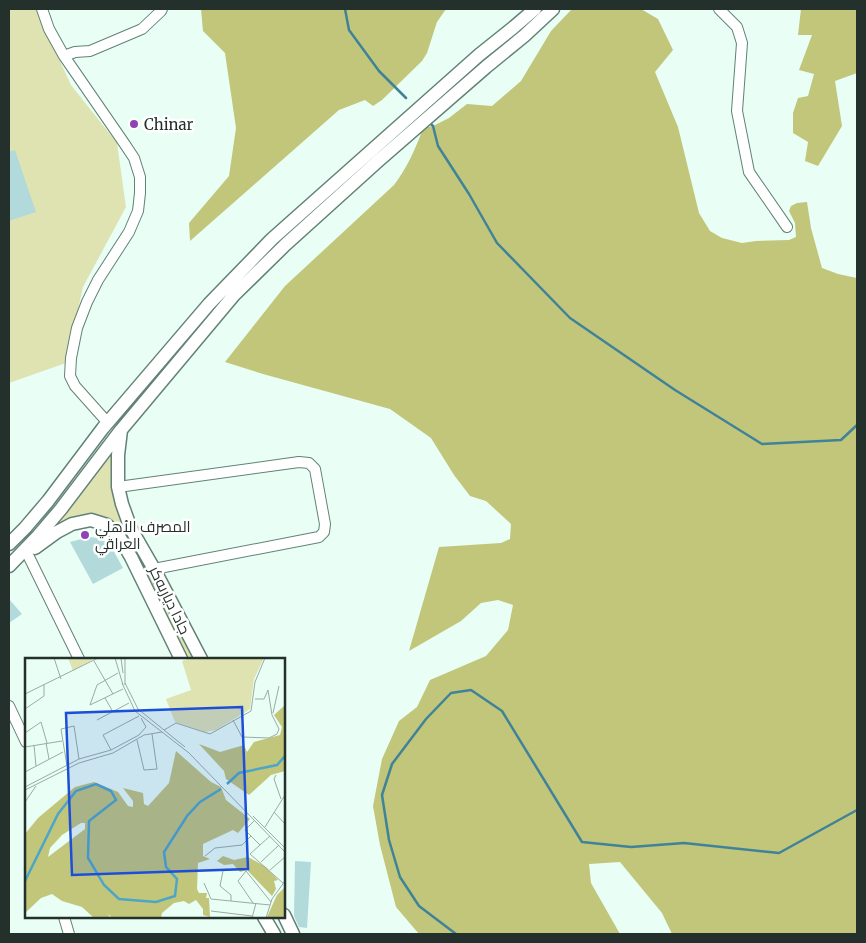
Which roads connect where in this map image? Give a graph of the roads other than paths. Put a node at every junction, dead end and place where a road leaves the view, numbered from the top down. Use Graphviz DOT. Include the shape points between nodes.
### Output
graph roads {
  1 [pos="42,9"];
  2 [pos="162,9"];
  3 [pos="534,9"];
  4 [pos="553,9"];
  5 [pos="719,9"];
  6 [pos="64,56"];
  7 [pos="375,156"];
  8 [pos="787,227"];
  9 [pos="108,423"];
  10 [pos="121,430"];
  11 [pos="118,487"];
  12 [pos="9,544"];
  13 [pos="27,554"];
  14 [pos="9,566"];
  15 [pos="154,569"];
  16 [pos="175,608"];
  17 [pos="159,616"];
  18 [pos="79,658"];
  19 [pos="180,658"];
  20 [pos="200,658"];
  21 [pos="9,706"];
  22 [pos="25,740"];
  23 [pos="285,917"];
  24 [pos="64,918"];
  25 [pos="265,918"];
  26 [pos="69,934"];
  27 [pos="274,934"];
  28 [pos="293,934"];
  1 -- 6 [label="street"];
  2 -- 6 [label="street" via="142,29 90,51"];
  3 -- 7 [label="main road" via="479,55"];
  4 -- 7 [label="main road"];
  5 -- 8 [label="street" via="737,27 742,43 737,111 748,172"];
  6 -- 9 [label="street" via="134,158 140,177 138,211 87,302 71,358 70,376 75,386"];
  7 -- 9 [label="main road" via="359,161 272,239 209,304"];
  7 -- 10 [label="main road" via="234,295"];
  9 -- 12 [label="main road" via="48,501"];
  10 -- 11 [label="main road, جادا دیاربه‌كر"];
  10 -- 14 [label="main road" via="61,509"];
  11 -- 15 [label="main road, جادا دیاربه‌كر" via="131,529"];
  11 -- 15 [label="street" via="299,462 309,463 315,469 326,524 319,537"];
  13 -- 14 [label="main road, جادا دیاربه‌كر"];
  13 -- 17 [label="main road, جادا دیاربه‌كر" via="72,524 91,520 107,525 120,538"];
  13 -- 18 [label="street"];
  15 -- 16 [label="main road, جادا دیاربه‌كر"];
  16 -- 17 [label="main road"];
  16 -- 20 [label="main road, جادا دیاربه‌كر"];
  17 -- 19 [label="main road, جادا دیاربه‌كر"];
  21 -- 22 [label="street"];
  23 -- 28 [label="main road"];
  24 -- 26 [label="street"];
  25 -- 27 [label="main road"];
}
